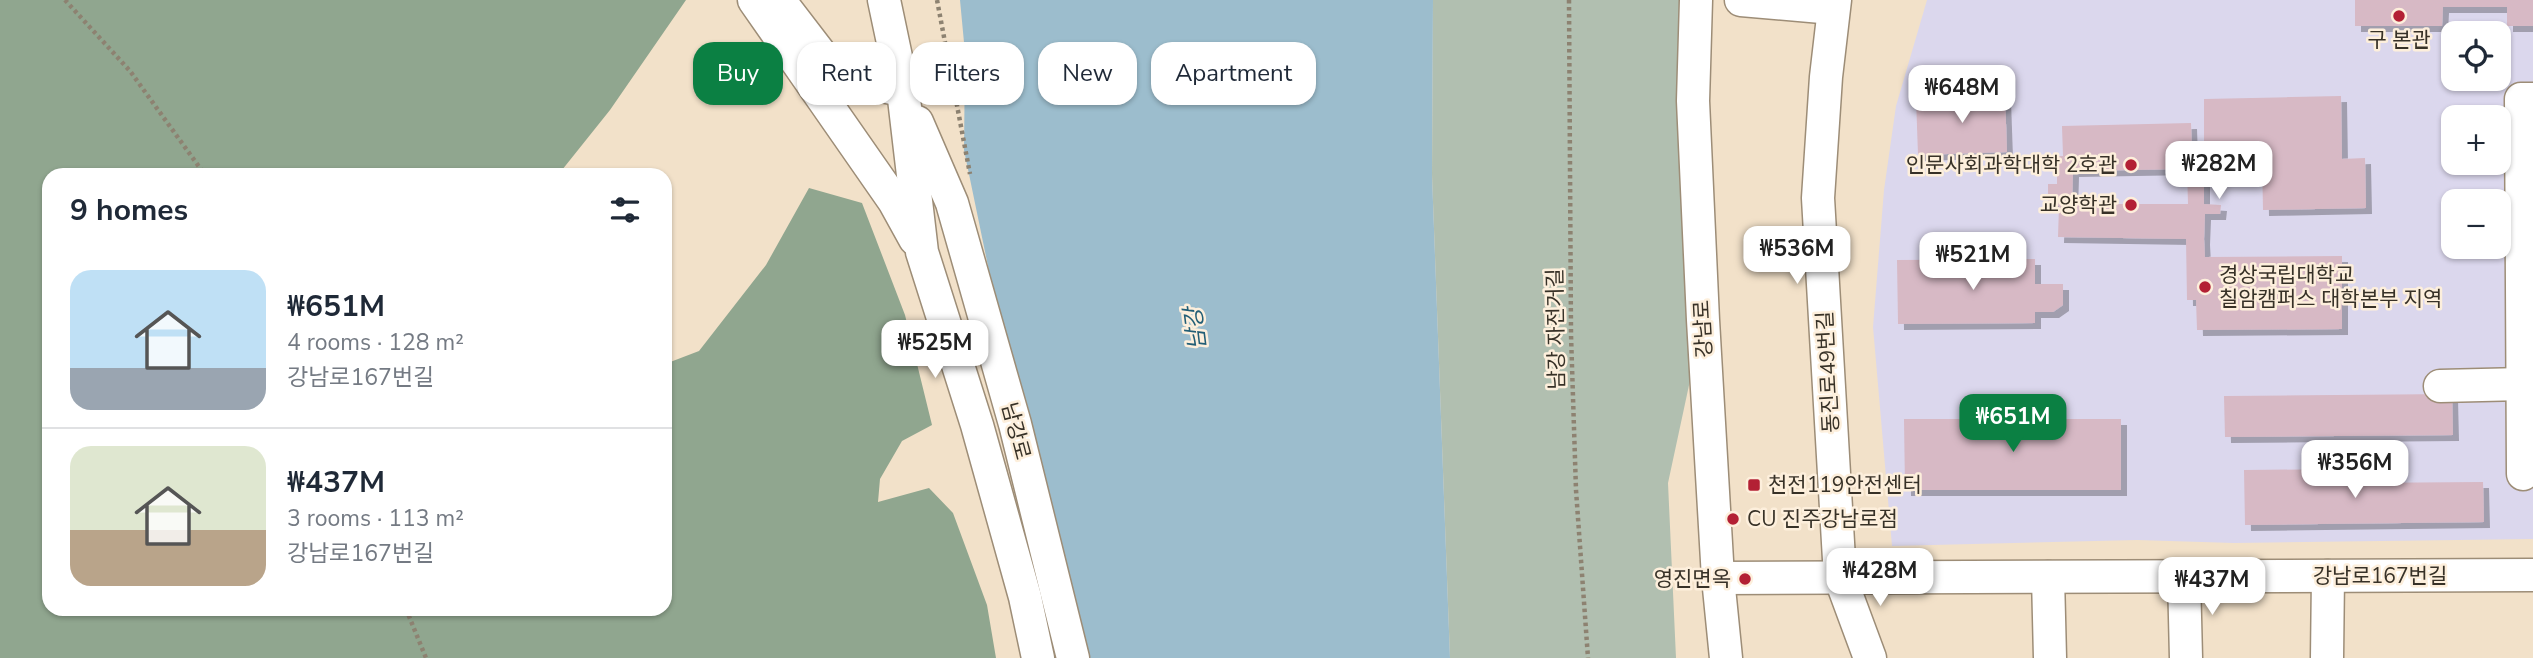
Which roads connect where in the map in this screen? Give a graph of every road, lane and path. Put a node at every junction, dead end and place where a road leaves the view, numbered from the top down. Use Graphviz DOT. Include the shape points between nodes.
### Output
graph roads {
  1 [pos="65,0"];
  2 [pos="754,0"];
  3 [pos="779,0"];
  4 [pos="884,0"];
  5 [pos="1569,0"];
  6 [pos="1696,0"];
  7 [pos="1741,0"];
  8 [pos="1834,4"];
  9 [pos="903,90"];
  10 [pos="2533,99"];
  11 [pos="200,168"];
  12 [pos="922,252"];
  13 [pos="2523,384"];
  14 [pos="2440,386"];
  15 [pos="2523,474"];
  16 [pos="2533,575"];
  17 [pos="2184,576"];
  18 [pos="2328,576"];
  19 [pos="1840,577"];
  20 [pos="2048,577"];
  21 [pos="1718,578"];
  22 [pos="409,616"];
  23 [pos="426,658"];
  24 [pos="1038,658"];
  25 [pos="1073,658"];
  26 [pos="1588,658"];
  27 [pos="1726,658"];
  28 [pos="1870,658"];
  29 [pos="2050,658"];
  30 [pos="2186,658"];
  31 [pos="2327,658"];
  1 -- 11 [label="path" via="130,71"];
  2 -- 12 [label="street" via="894,201"];
  3 -- 9 [label="street" via="825,60 864,83"];
  4 -- 9 [label="street, 남강로"];
  5 -- 26 [label="path, 남강 자전거길" via="1571,335"];
  6 -- 21 [label="street, 강남로" via="1693,101"];
  7 -- 8 [label="street"];
  8 -- 19 [label="street, 동진로49번길" via="1818,198"];
  9 -- 12 [label="street, 남강로"];
  9 -- 25 [label="street, 남강로" via="953,203 1015,424"];
  10 -- 13 [label="street" via="2521,99"];
  12 -- 24 [label="street, 남강로" via="976,425"];
  13 -- 14 [label="street"];
  13 -- 15 [label="street"];
  16 -- 18 [label="street, 강남로167번길"];
  17 -- 18 [label="street, 강남로167번길"];
  17 -- 20 [label="street, 강남로167번길"];
  17 -- 30 [label="street"];
  18 -- 31 [label="street"];
  19 -- 20 [label="street, 강남로167번길"];
  19 -- 21 [label="street, 강남로167번길"];
  19 -- 28 [label="street, 동진로49번길"];
  20 -- 29 [label="street"];
  21 -- 27 [label="street, 강남로"];
  22 -- 23 [label="path"];
}
